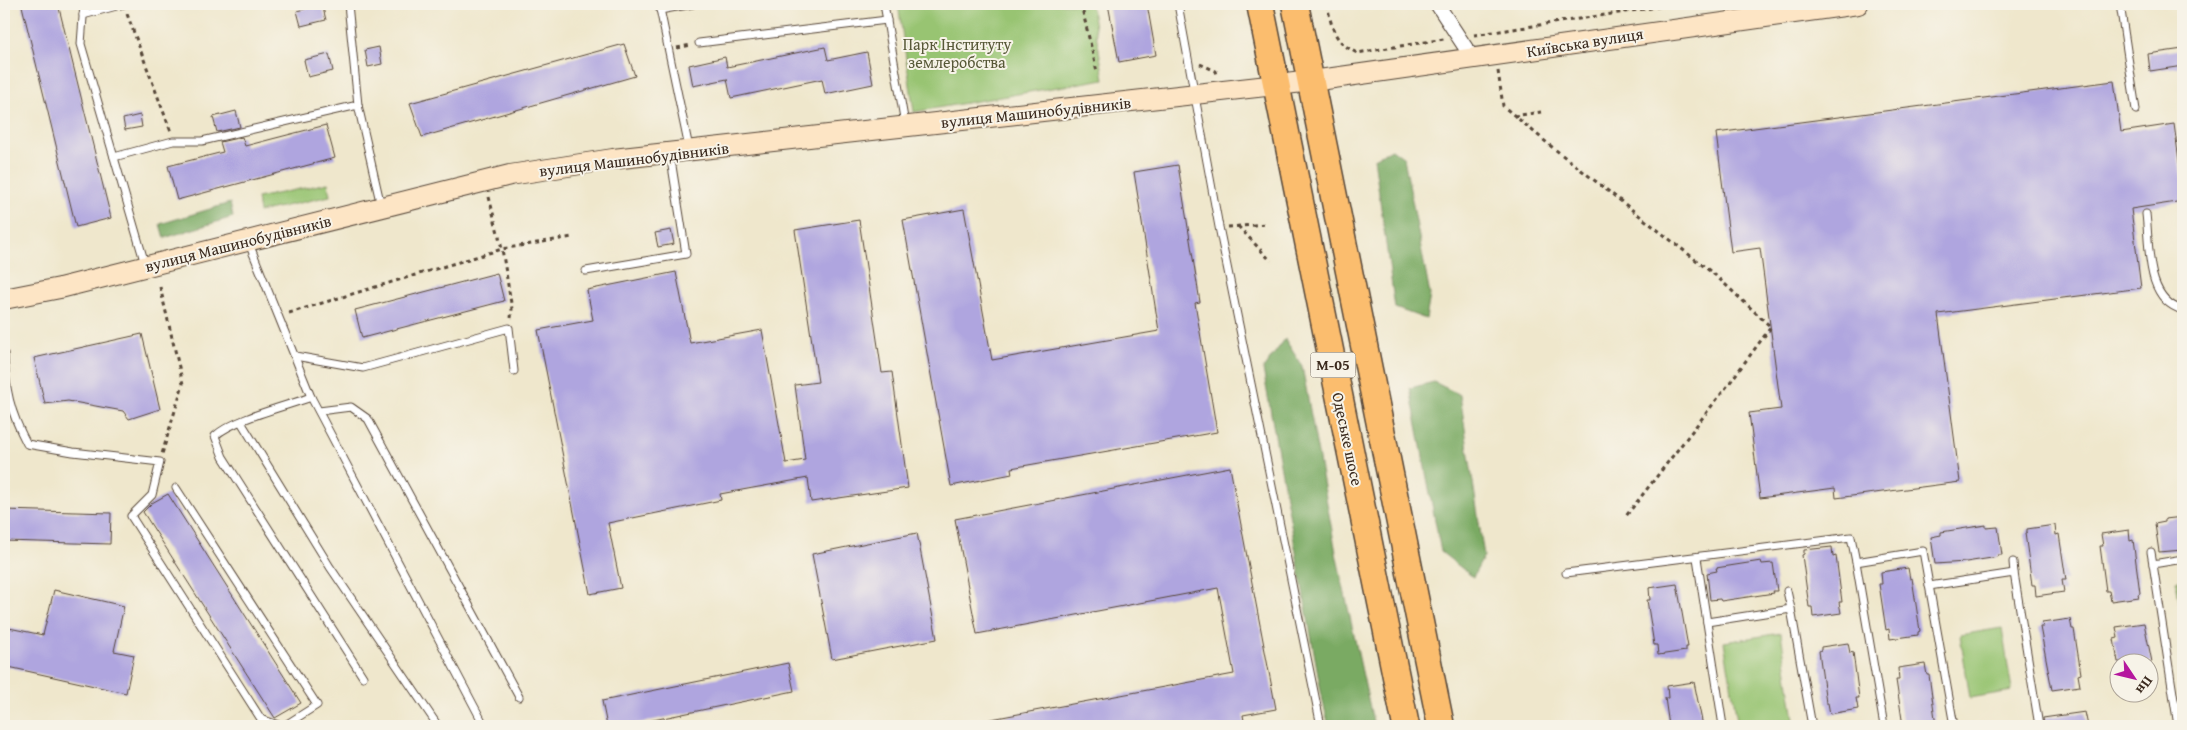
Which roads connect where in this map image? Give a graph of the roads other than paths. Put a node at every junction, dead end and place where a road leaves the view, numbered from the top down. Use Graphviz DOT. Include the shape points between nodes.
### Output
graph roads {
  1 [pos="84,4"];
  2 [pos="124,4"];
  3 [pos="348,4"];
  4 [pos="693,4"];
  5 [pos="1178,4"];
  6 [pos="1260,4"];
  7 [pos="1295,4"];
  8 [pos="1437,4"];
  9 [pos="1858,4"];
  10 [pos="2120,4"];
  11 [pos="884,6"];
  12 [pos="660,7"];
  13 [pos="83,15"];
  14 [pos="887,20"];
  15 [pos="699,43"];
  16 [pos="1473,59"];
  17 [pos="1312,81"];
  18 [pos="1276,86"];
  19 [pos="1194,95"];
  20 [pos="358,105"];
  21 [pos="2136,110"];
  22 [pos="906,127"];
  23 [pos="690,151"];
  24 [pos="114,157"];
  25 [pos="672,166"];
  26 [pos="381,206"];
  27 [pos="2146,214"];
  28 [pos="248,241"];
  29 [pos="146,267"];
  30 [pos="586,271"];
  31 [pos="4,299"];
  32 [pos="4,307"];
  33 [pos="2183,310"];
  34 [pos="4,353"];
  35 [pos="295,356"];
  36 [pos="514,371"];
  37 [pos="311,397"];
  38 [pos="318,411"];
  39 [pos="241,422"];
  40 [pos="176,488"];
  41 [pos="2151,552"];
  42 [pos="1697,558"];
  43 [pos="2183,559"];
  44 [pos="1856,562"];
  45 [pos="2013,562"];
  46 [pos="2153,564"];
  47 [pos="1566,573"];
  48 [pos="2014,573"];
  49 [pos="1929,586"];
  50 [pos="1787,591"];
  51 [pos="1791,609"];
  52 [pos="1707,622"];
  53 [pos="363,677"];
  54 [pos="519,697"];
  55 [pos="483,723"];
  56 [pos="283,726"];
  57 [pos="438,726"];
  58 [pos="1321,726"];
  59 [pos="1406,726"];
  60 [pos="1441,726"];
  61 [pos="1723,726"];
  62 [pos="1812,726"];
  63 [pos="1884,726"];
  64 [pos="1954,726"];
  65 [pos="2039,726"];
  66 [pos="2178,726"];
  1 -- 13 [label="lane"];
  2 -- 13 [label="lane"];
  3 -- 20 [label="lane"];
  4 -- 12 [label="lane"];
  5 -- 19 [label="lane"];
  6 -- 18 [label="highway, Одеське шосе / М-05"];
  7 -- 17 [label="highway, Одеське шосе / М-05"];
  8 -- 16 [label="street"];
  9 -- 16 [label="street, Київська вулиця" via="1774,12"];
  10 -- 21 [label="lane"];
  11 -- 14 [label="lane"];
  12 -- 23 [label="lane"];
  13 -- 24 [label="lane" via="81,44"];
  14 -- 15 [label="lane"];
  14 -- 22 [label="lane"];
  16 -- 17 [label="street, Київська вулиця"];
  17 -- 18 [label="street, Київська вулиця"];
  17 -- 60 [label="highway, Одеське шосе / М-05"];
  18 -- 19 [label="street, вулиця Машинобудівників"];
  18 -- 59 [label="highway, Одеське шосе / М-05"];
  19 -- 22 [label="street, вулиця Машинобудівників"];
  19 -- 58 [label="lane"];
  20 -- 24 [label="lane" via="202,141 174,140"];
  20 -- 26 [label="lane"];
  22 -- 23 [label="street, вулиця Машинобудівників"];
  23 -- 26 [label="street, вулиця Машинобудівників" via="510,175"];
  24 -- 29 [label="lane"];
  25 -- 30 [label="lane" via="686,254"];
  26 -- 28 [label="street, вулиця Машинобудівників"];
  27 -- 33 [label="lane" via="2154,285 2171,307"];
  28 -- 29 [label="street, вулиця Машинобудівників"];
  28 -- 35 [label="lane"];
  29 -- 31 [label="street, вулиця Машинобудівників"];
  31 -- 32 [label="lane"];
  34 -- 56 [label="lane" via="5,382 13,418 27,444 160,462 152,495 131,516 261,719"];
  35 -- 36 [label="lane" via="363,368 509,328"];
  35 -- 37 [label="lane"];
  37 -- 38 [label="lane"];
  37 -- 39 [label="lane"];
  38 -- 54 [label="lane" via="351,407 368,419"];
  38 -- 55 [label="lane"];
  39 -- 53 [label="lane" via="216,436 223,457"];
  39 -- 57 [label="lane" via="330,567"];
  40 -- 56 [label="lane" via="318,705"];
  41 -- 46 [label="lane"];
  42 -- 44 [label="lane" via="1851,536"];
  42 -- 47 [label="lane"];
  42 -- 52 [label="lane"];
  43 -- 46 [label="lane"];
  44 -- 49 [label="lane" via="1923,551"];
  44 -- 63 [label="lane"];
  45 -- 48 [label="lane"];
  46 -- 66 [label="lane"];
  48 -- 49 [label="lane"];
  48 -- 65 [label="lane"];
  49 -- 64 [label="lane"];
  50 -- 51 [label="lane"];
  51 -- 52 [label="lane"];
  51 -- 62 [label="lane"];
  52 -- 61 [label="lane"];
}
